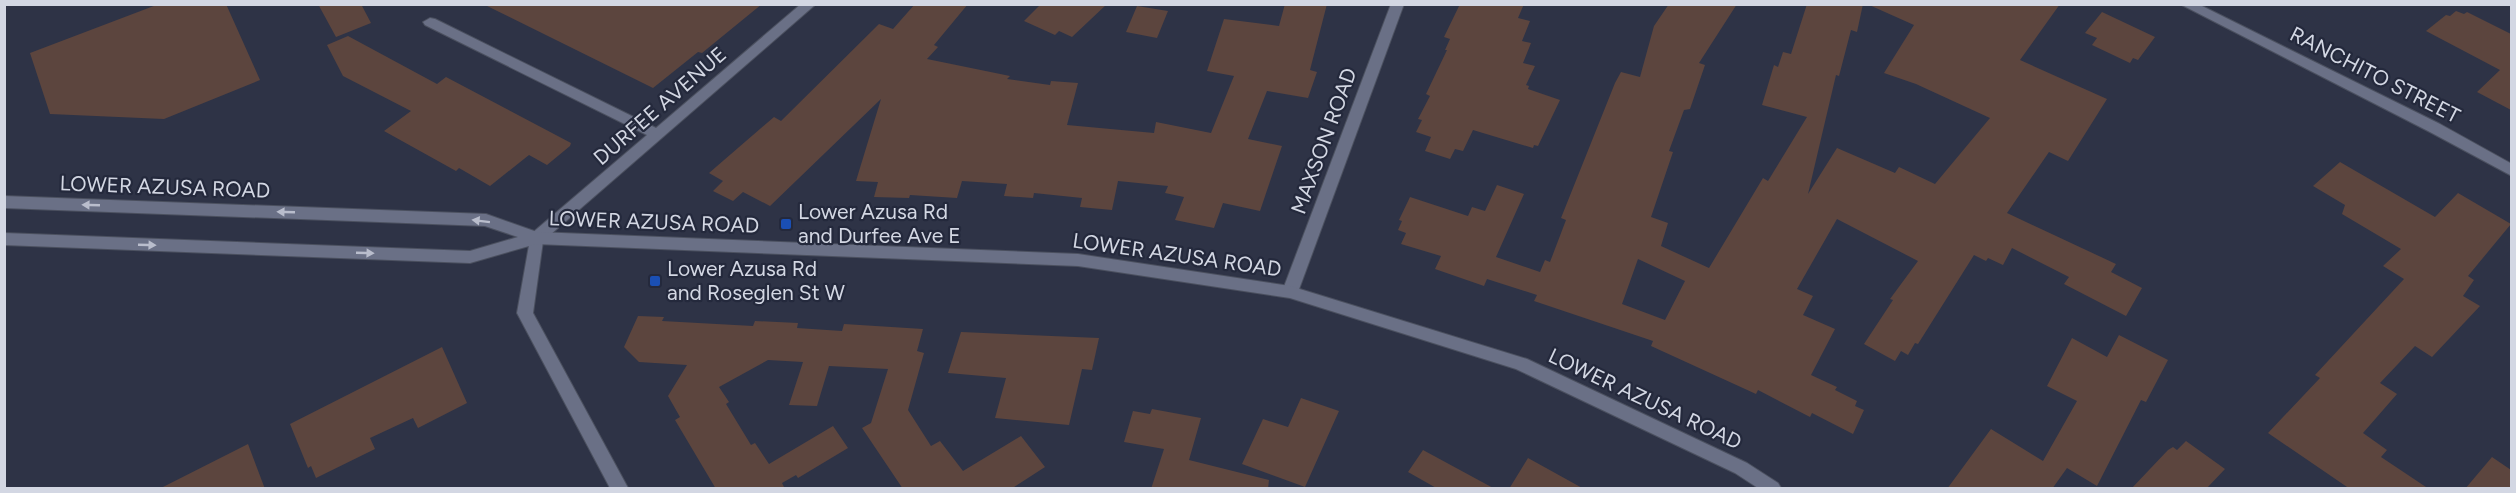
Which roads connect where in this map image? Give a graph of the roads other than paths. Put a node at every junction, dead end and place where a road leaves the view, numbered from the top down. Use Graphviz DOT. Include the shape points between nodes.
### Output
graph roads {
  1 [pos="810,4"];
  2 [pos="1398,4"];
  3 [pos="2186,4"];
  4 [pos="430,22"];
  5 [pos="658,135"];
  6 [pos="2511,171"];
  7 [pos="4,202"];
  8 [pos="536,238"];
  9 [pos="4,239"];
  10 [pos="1290,292"];
  11 [pos="619,489"];
  12 [pos="1772,489"];
  1 -- 5 [label="main road, DURFEE AVENUE"];
  2 -- 10 [label="main road, MAXSON ROAD"];
  3 -- 6 [label="main road, RANCHITO STREET" via="2436,128"];
  4 -- 5 [label="main road"];
  5 -- 8 [label="main road, DURFEE AVENUE"];
  8 -- 7 [label="main road, LOWER AZUSA ROAD, one-way" via="486,220"];
  9 -- 8 [label="main road, LOWER AZUSA ROAD, one-way" via="470,257"];
  8 -- 10 [label="main road, LOWER AZUSA ROAD" via="1078,260"];
  8 -- 11 [label="main road" via="525,313"];
  10 -- 12 [label="main road, LOWER AZUSA ROAD" via="1521,364 1741,468"];
}
